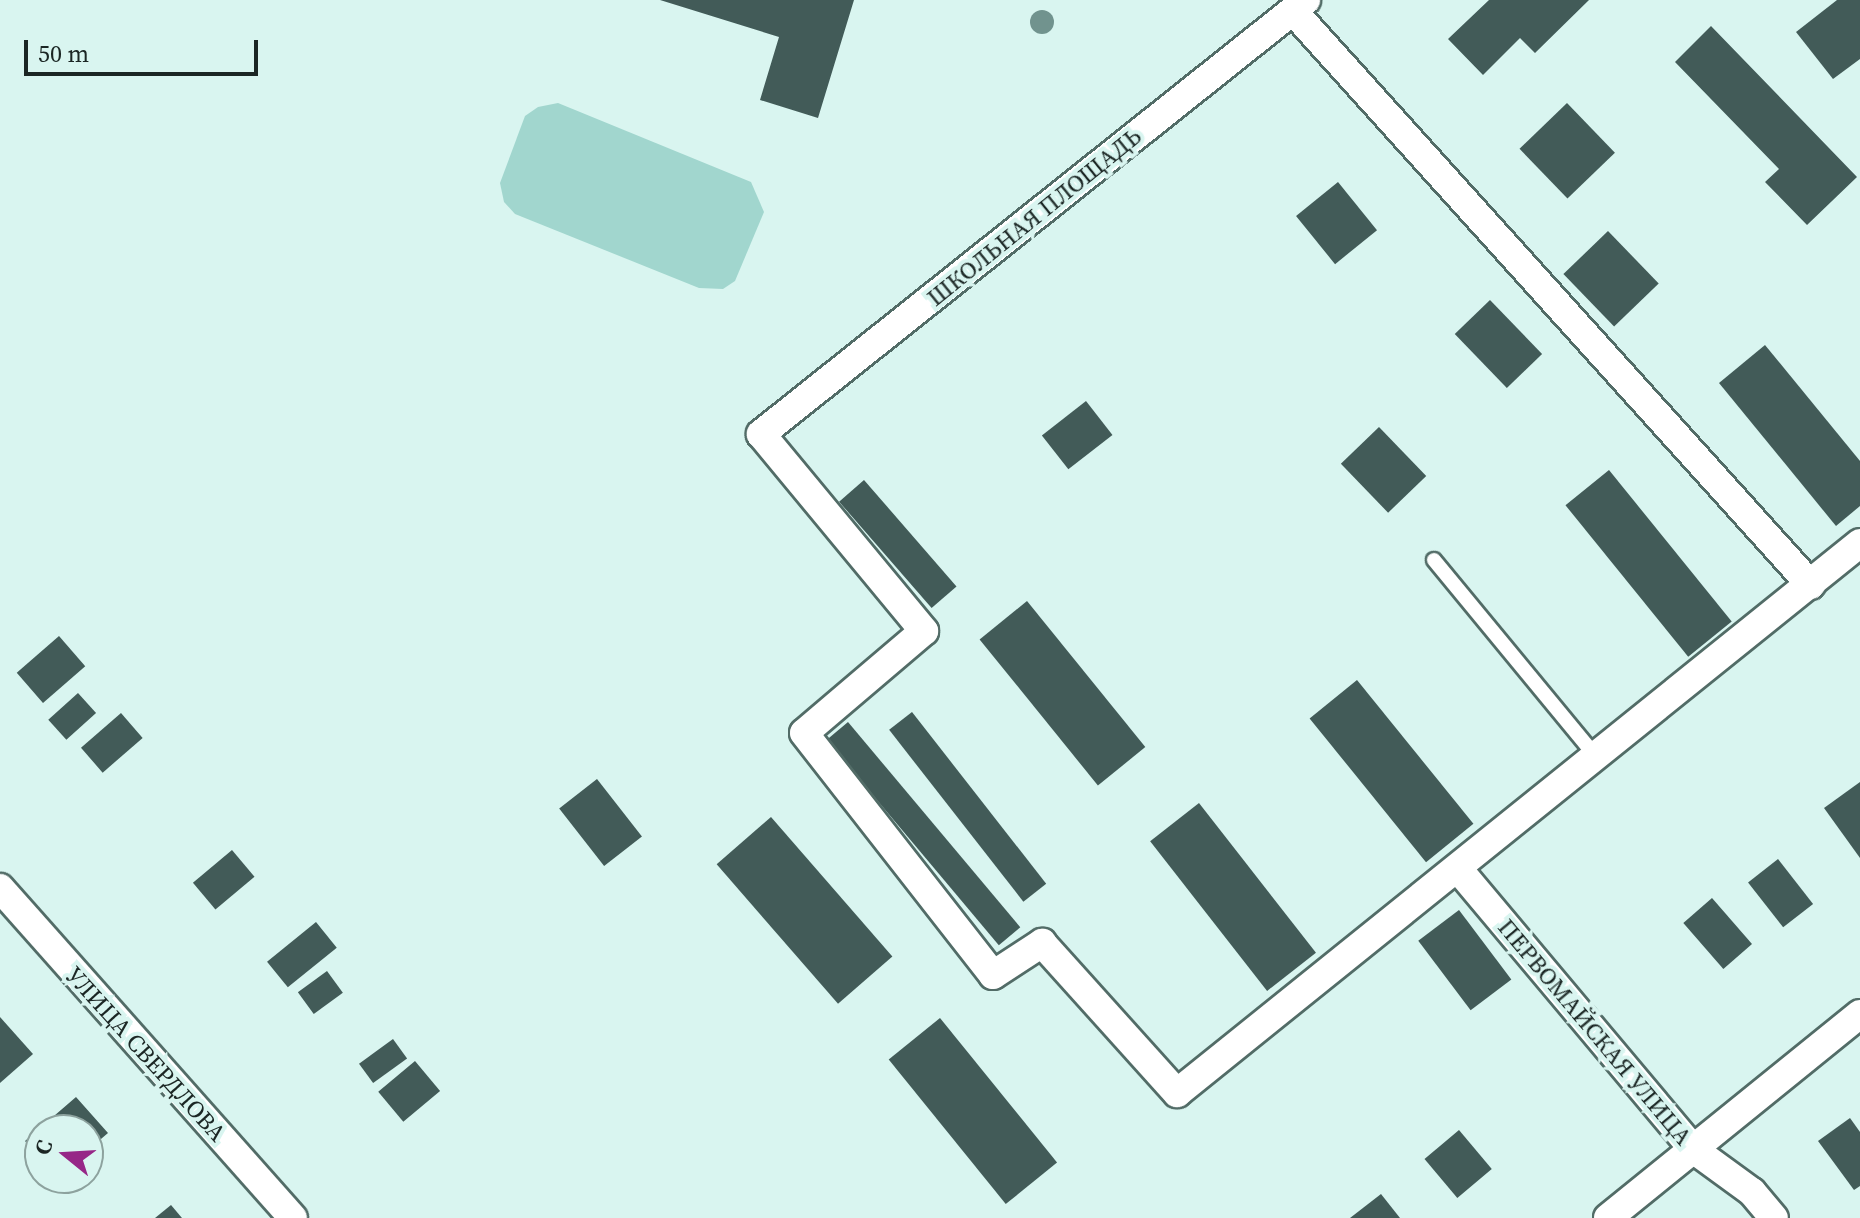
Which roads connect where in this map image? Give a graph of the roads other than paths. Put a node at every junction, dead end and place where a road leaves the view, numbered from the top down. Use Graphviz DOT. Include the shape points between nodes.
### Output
graph roads {
  1 [pos="1300,6"];
  2 [pos="1860,543"];
  3 [pos="1434,560"];
  4 [pos="1811,585"];
  5 [pos="1597,758"];
  6 [pos="1459,870"];
  7 [pos="0,888"];
  8 [pos="1860,1014"];
  9 [pos="1693,1149"];
  10 [pos="293,1218"];
  11 [pos="1608,1218"];
  12 [pos="1774,1218"];
  1 -- 4 [label="street"];
  1 -- 6 [label="street, ШКОЛЬНАЯ ПЛОЩАДЬ" via="761,434 924,631 804,733 993,975 1042,943 1177,1093"];
  2 -- 4 [label="street"];
  3 -- 5 [label="lane"];
  4 -- 5 [label="street"];
  5 -- 6 [label="street"];
  6 -- 9 [label="street, ПЕРВОМАЙСКАЯ УЛИЦА"];
  7 -- 10 [label="street, УЛИЦА СВЕРДЛОВА"];
  8 -- 9 [label="street"];
  9 -- 11 [label="street"];
  9 -- 12 [label="street, ПЕРВОМАЙСКАЯ УЛИЦА" via="1752,1192"];
}
